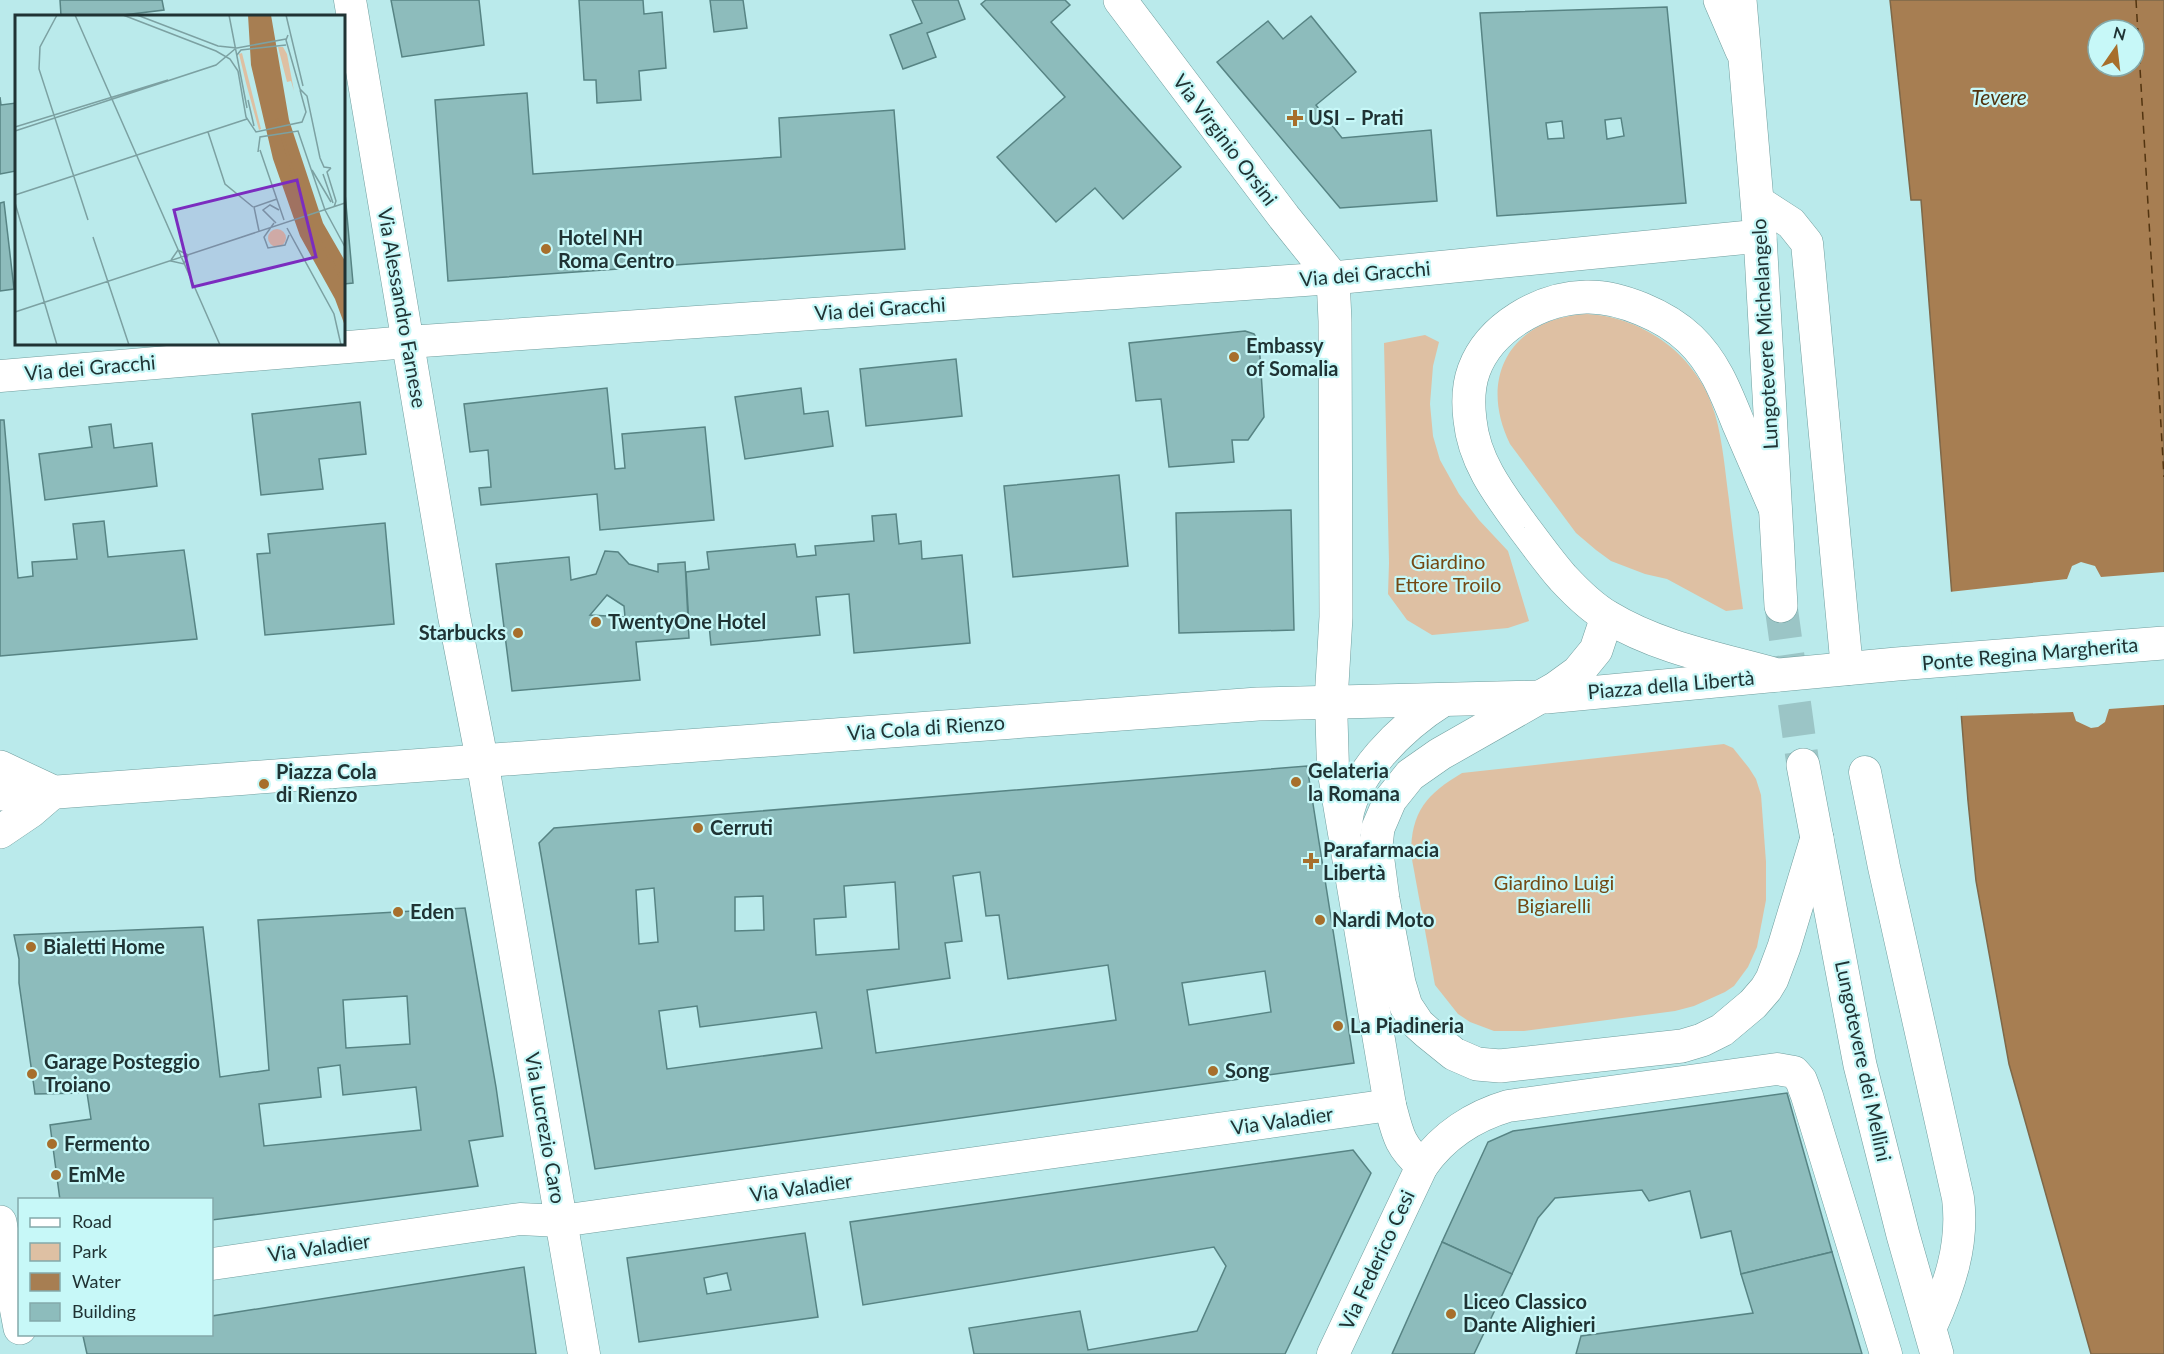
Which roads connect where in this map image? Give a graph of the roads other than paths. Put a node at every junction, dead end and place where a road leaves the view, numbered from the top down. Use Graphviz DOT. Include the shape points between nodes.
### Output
graph roads {
  1 [pos="350,0"];
  2 [pos="1120,0"];
  3 [pos="1720,0"];
  4 [pos="1740,0"];
  5 [pos="1746,62"];
  6 [pos="1757,201"];
  7 [pos="1760,236"];
  8 [pos="1333,278"];
  9 [pos="408,342"];
  10 [pos="0,376"];
  11 [pos="1775,508"];
  12 [pos="1781,606"];
  13 [pos="1607,617"];
  14 [pos="2164,643"];
  15 [pos="1897,664"];
  16 [pos="1847,669"];
  17 [pos="1777,675"];
  18 [pos="1541,697"];
  19 [pos="1444,700"];
  20 [pos="1331,701"];
  21 [pos="482,760"];
  22 [pos="1803,765"];
  23 [pos="0,766"];
  24 [pos="1865,772"];
  25 [pos="53,792"];
  26 [pos="0,794"];
  27 [pos="0,832"];
  28 [pos="1817,838"];
  29 [pos="1345,846"];
  30 [pos="1390,1106"];
  31 [pos="1422,1166"];
  32 [pos="561,1221"];
  33 [pos="0,1222"];
  34 [pos="213,1264"];
  35 [pos="11,1293"];
  36 [pos="18,1320"];
  37 [pos="21,1336"];
  38 [pos="1934,1342"];
  39 [pos="24,1354"];
  40 [pos="584,1354"];
  41 [pos="1333,1354"];
  42 [pos="1886,1354"];
  1 -- 9 [label="street, Via Alessandro Farnese"];
  2 -- 8 [label="main road, Via Virginio Orsini"];
  3 -- 5 [label="main road, Lungotevere Michelangelo"];
  4 -- 5 [label="main road, Lungotevere Michelangelo"];
  5 -- 6 [label="main road, Lungotevere Michelangelo"];
  6 -- 7 [label="main road, Lungotevere Michelangelo"];
  6 -- 16 [label="street" via="1791,223 1807,243"];
  7 -- 8 [label="main road, Via dei Gracchi"];
  7 -- 11 [label="main road, Lungotevere Michelangelo"];
  8 -- 9 [label="street, Via dei Gracchi"];
  8 -- 20 [label="main road" via="1336,617"];
  9 -- 10 [label="street, Via dei Gracchi"];
  9 -- 21 [label="street, Via Alessandro Farnese"];
  11 -- 12 [label="main road, Lungotevere Michelangelo"];
  11 -- 13 [label="main road" via="1720,378 1688,337 1641,309 1601,298 1569,299 1518,318 1488,346 1474,370 1468,404 1472,437 1487,474 1551,564 1574,590"];
  13 -- 17 [label="main road" via="1666,644"];
  13 -- 18 [label="main road" via="1596,650 1587,662"];
  14 -- 15 [label="main road, Ponte Regina Margherita"];
  15 -- 16 [label="main road, Piazza della Libertà"];
  16 -- 17 [label="main road, Piazza della Libertà"];
  17 -- 18 [label="main road, Piazza della Libertà"];
  18 -- 19 [label="main road, Piazza della Libertà"];
  18 -- 28 [label="main road" via="1410,775 1390,800 1378,828 1376,846 1383,899 1406,1006 1418,1024 1464,1060 1483,1065 1527,1065 1683,1046 1722,1030 1753,1004 1772,979"];
  19 -- 20 [label="main road, Piazza della Libertà"];
  19 -- 29 [label="street" via="1427,710 1390,745 1359,785 1346,818"];
  20 -- 21 [label="main road, Via Cola di Rienzo"];
  20 -- 29 [label="street" via="1333,768"];
  21 -- 25 [label="main road"];
  21 -- 32 [label="street, Via Lucrezio Caro"];
  22 -- 28 [label="main road, Lungotevere dei Mellini"];
  23 -- 25 [label="main road"];
  24 -- 38 [label="street" via="1958,1198 1960,1220 1954,1267"];
  25 -- 26 [label="main road"];
  25 -- 27 [label="main road"];
  28 -- 38 [label="main road, Lungotevere dei Mellini" via="1860,1065"];
  29 -- 30 [label="street"];
  30 -- 31 [label="street, Via Federico Cesi" via="1401,1144"];
  30 -- 32 [label="street, Via Valadier"];
  31 -- 41 [label="street, Via Federico Cesi"];
  31 -- 42 [label="street, Via Federico Cesi" via="1441,1143 1475,1119 1509,1106 1692,1079 1788,1070 1798,1076 1807,1096"];
  32 -- 34 [label="street, Via Valadier" via="520,1219"];
  32 -- 40 [label="street, Via Lucrezio Caro"];
  33 -- 35 [label="main road"];
  35 -- 36 [label="main road"];
  37 -- 39 [label="main road"];
}
